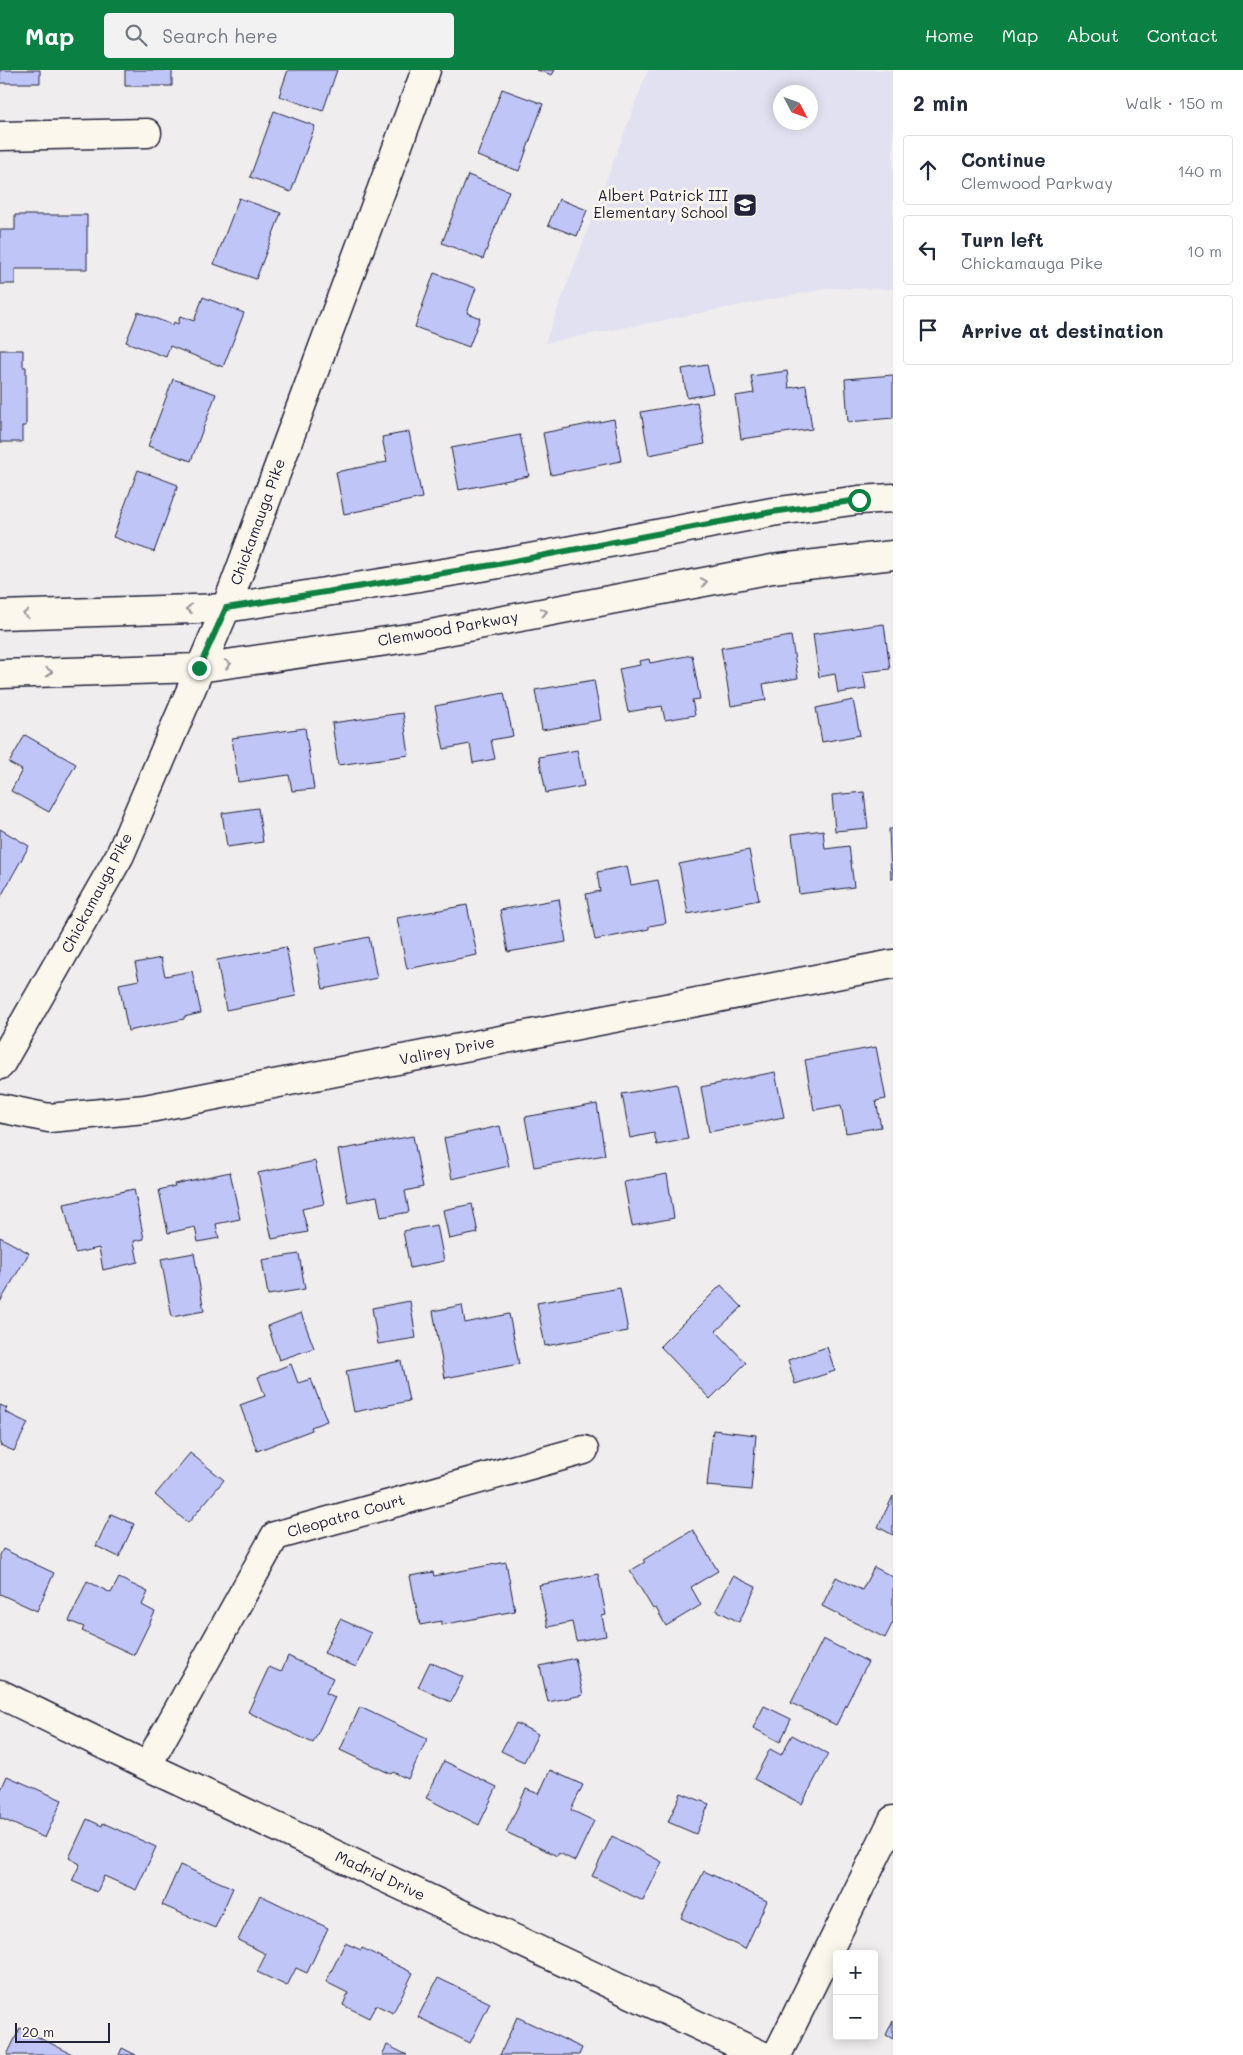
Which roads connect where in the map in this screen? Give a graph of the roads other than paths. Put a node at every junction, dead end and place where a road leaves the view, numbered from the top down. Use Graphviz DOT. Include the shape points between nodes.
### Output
graph roads {
  1 [pos="426,70"];
  2 [pos="147,133"];
  3 [pos="0,136"];
  4 [pos="893,498"];
  5 [pos="893,555"];
  6 [pos="226,608"];
  7 [pos="0,615"];
  8 [pos="199,668"];
  9 [pos="0,674"];
  10 [pos="893,964"];
  11 [pos="0,1065"];
  12 [pos="0,1108"];
  13 [pos="584,1450"];
  14 [pos="0,1694"];
  15 [pos="147,1766"];
  16 [pos="893,1820"];
  17 [pos="761,2055"];
  18 [pos="778,2055"];
  1 -- 6 [label="street, Chickamauga Pike"];
  2 -- 3 [label="street"];
  4 -- 6 [label="street" via="772,512 493,565"];
  8 -- 5 [label="street, Clemwood Parkway, one-way" via="415,637 772,569"];
  6 -- 7 [label="street, one-way"];
  6 -- 8 [label="street, Chickamauga Pike"];
  9 -- 8 [label="street, Clemwood Parkway, one-way"];
  8 -- 11 [label="street, Chickamauga Pike" via="120,855"];
  10 -- 12 [label="street, Valirey Drive" via="145,1109 49,1118"];
  13 -- 15 [label="street, Cleopatra Court" via="275,1536"];
  14 -- 15 [label="street, Madrid Drive"];
  15 -- 17 [label="street, Madrid Drive"];
  16 -- 18 [label="street"];
}
